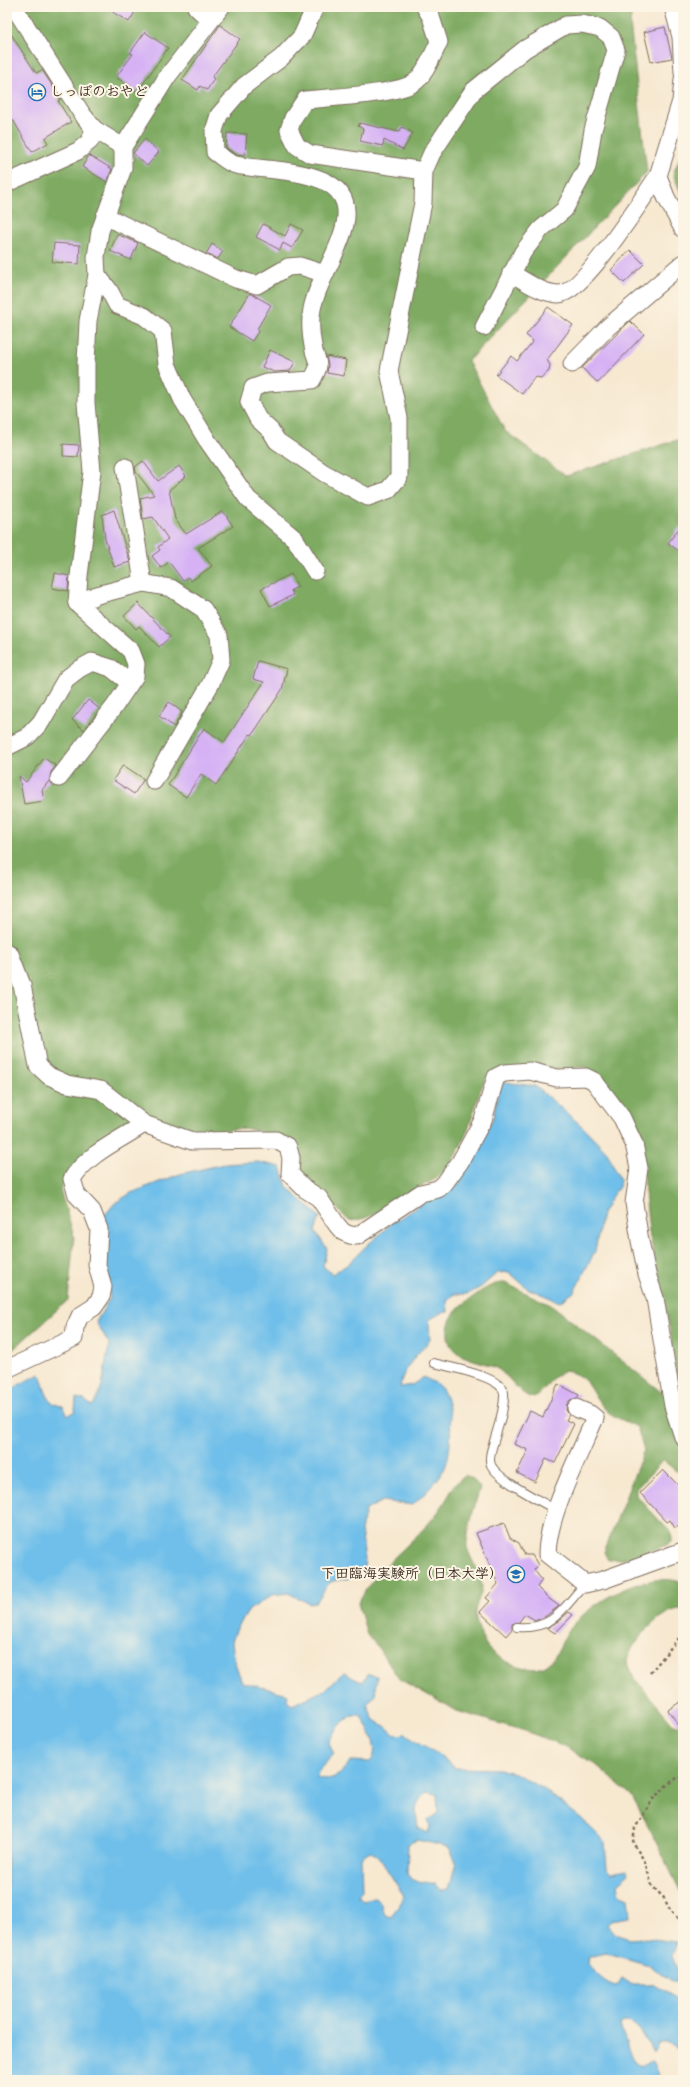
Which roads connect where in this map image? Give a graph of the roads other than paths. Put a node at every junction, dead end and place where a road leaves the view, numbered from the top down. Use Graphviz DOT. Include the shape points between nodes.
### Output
graph roads {
  1 [pos="14,7"];
  2 [pos="196,7"];
  3 [pos="221,7"];
  4 [pos="315,7"];
  5 [pos="426,7"];
  6 [pos="673,7"];
  7 [pos="210,20"];
  8 [pos="683,73"];
  9 [pos="683,79"];
  10 [pos="94,129"];
  11 [pos="123,147"];
  12 [pos="424,171"];
  13 [pos="658,176"];
  14 [pos="7,183"];
  15 [pos="105,216"];
  16 [pos="683,229"];
  17 [pos="683,263"];
  18 [pos="511,273"];
  19 [pos="325,274"];
  20 [pos="97,275"];
  21 [pos="484,327"];
  22 [pos="572,364"];
  23 [pos="125,467"];
  24 [pos="315,571"];
  25 [pos="143,584"];
  26 [pos="77,603"];
  27 [pos="130,683"];
  28 [pos="7,747"];
  29 [pos="59,778"];
  30 [pos="154,781"];
  31 [pos="7,952"];
  32 [pos="144,1124"];
  33 [pos="434,1363"];
  34 [pos="7,1369"];
  35 [pos="576,1408"];
  36 [pos="683,1437"];
  37 [pos="556,1510"];
  38 [pos="683,1551"];
  39 [pos="585,1584"];
  40 [pos="517,1627"];
  1 -- 10 [label="street"];
  2 -- 7 [label="street"];
  3 -- 7 [label="street"];
  4 -- 19 [label="street" via="302,36 281,58 244,86 219,115 214,131 215,152 234,165 286,170 325,180 342,196 347,210 345,224 340,244"];
  5 -- 12 [label="street" via="439,42 417,81 407,87 304,100 289,130 297,146 310,154"];
  6 -- 8 [label="street" via="681,37"];
  7 -- 11 [label="street" via="167,77"];
  9 -- 13 [label="street" via="681,101"];
  10 -- 11 [label="street"];
  10 -- 14 [label="street" via="90,141 78,151"];
  11 -- 15 [label="street" via="123,168"];
  12 -- 18 [label="street" via="432,153 473,91 525,49 566,25 582,24 600,28 611,37 616,50 593,130 587,167 564,210 541,229"];
  12 -- 19 [label="street" via="423,204 389,371 399,418 400,477 388,490 368,497 324,473 277,441 258,419 249,402 253,388 267,383 312,380 318,366 310,332 312,309"];
  13 -- 16 [label="street"];
  13 -- 18 [label="street" via="589,273 572,288 560,294 542,290"];
  15 -- 19 [label="street" via="236,279 257,285 288,267 300,266"];
  15 -- 20 [label="street" via="97,250"];
  17 -- 22 [label="street" via="608,327"];
  18 -- 21 [label="street"];
  20 -- 24 [label="street" via="117,305 144,316 163,331 167,364 182,399 207,440 248,499 295,539"];
  20 -- 26 [label="street" via="88,321 86,363 86,403 92,471 78,576"];
  23 -- 25 [label="street"];
  25 -- 26 [label="street" via="97,595"];
  25 -- 30 [label="street" via="171,588 204,609 219,635 221,660 210,685"];
  26 -- 27 [label="street" via="131,651 136,664 135,676"];
  27 -- 28 [label="street" via="111,668 92,662 66,679 41,722 27,737"];
  27 -- 29 [label="street"];
  31 -- 32 [label="street" via="22,985 38,1066 49,1076 67,1084 101,1090"];
  32 -- 34 [label="street" via="88,1160 72,1179 77,1195 92,1211 99,1229 97,1265 103,1287 101,1297 94,1307 80,1316 74,1338"];
  32 -- 36 [label="street" via="192,1141 276,1140 282,1143 288,1147 291,1158 290,1174 319,1198 343,1232 357,1236 421,1193 438,1189 444,1184 460,1162 483,1120 496,1077 504,1073 530,1070 557,1078 586,1077 594,1081 622,1118 634,1144 639,1168 634,1202 640,1241 655,1298 673,1406"];
  33 -- 37 [label="lane" via="483,1376 502,1388 504,1399 490,1457 491,1464 498,1474"];
  35 -- 37 [label="street" via="595,1418"];
  37 -- 39 [label="street" via="547,1540 547,1554"];
  38 -- 39 [label="street"];
  39 -- 40 [label="lane" via="547,1623 538,1627"];
}
